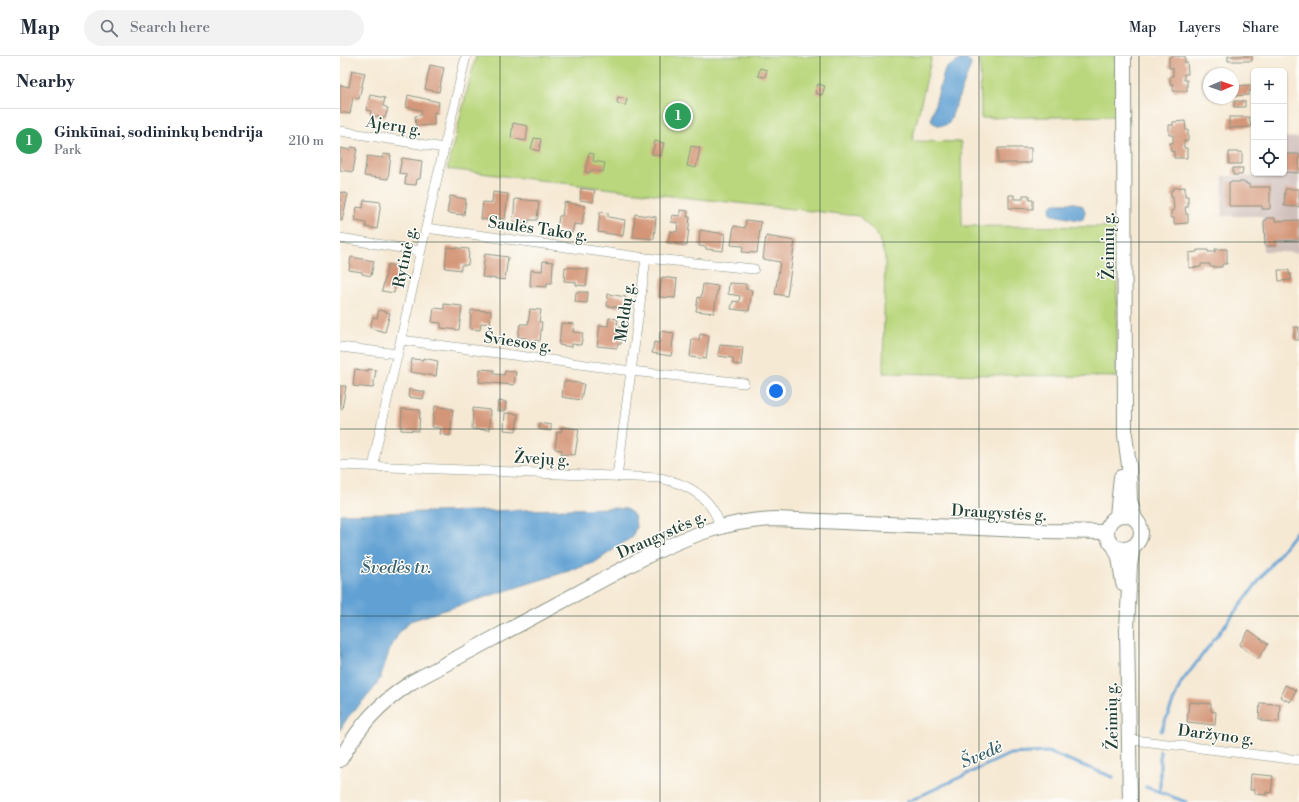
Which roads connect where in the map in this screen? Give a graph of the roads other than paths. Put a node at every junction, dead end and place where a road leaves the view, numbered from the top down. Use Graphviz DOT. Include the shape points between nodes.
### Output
graph roads {
  1 [pos="466,56"];
  2 [pos="1124,56"];
  3 [pos="340,131"];
  4 [pos="444,148"];
  5 [pos="426,228"];
  6 [pos="340,238"];
  7 [pos="420,251"];
  8 [pos="646,258"];
  9 [pos="754,269"];
  10 [pos="402,340"];
  11 [pos="340,348"];
  12 [pos="398,354"];
  13 [pos="631,371"];
  14 [pos="744,383"];
  15 [pos="1125,435"];
  16 [pos="340,465"];
  17 [pos="374,466"];
  18 [pos="617,477"];
  19 [pos="1117,516"];
  20 [pos="1135,518"];
  21 [pos="720,526"];
  22 [pos="1106,532"];
  23 [pos="1114,546"];
  24 [pos="1133,547"];
  25 [pos="1128,630"];
  26 [pos="1128,740"];
  27 [pos="340,760"];
  28 [pos="1299,760"];
  29 [pos="1130,802"];
  1 -- 4 [label="street, Rytinė g."];
  2 -- 15 [label="main road, Žeimių g."];
  3 -- 4 [label="street, Ajerų g."];
  4 -- 5 [label="street, Rytinė g."];
  5 -- 7 [label="street, Rytinė g."];
  5 -- 8 [label="street, Saulės Tako g."];
  6 -- 7 [label="street"];
  7 -- 10 [label="street, Rytinė g."];
  8 -- 9 [label="street"];
  8 -- 13 [label="street, Meldų g."];
  10 -- 12 [label="street, Rytinė g."];
  10 -- 13 [label="street, Šviesos g."];
  11 -- 12 [label="street"];
  12 -- 17 [label="street, Rytinė g."];
  13 -- 14 [label="street, Šviesos g."];
  13 -- 18 [label="street, Meldų g."];
  15 -- 19 [label="main road, Žeimių g."];
  15 -- 20 [label="main road, Žeimių g." via="1130,500"];
  16 -- 17 [label="street, Žvejų g."];
  17 -- 18 [label="street, Žvejų g."];
  18 -- 21 [label="street, Žvejų g." via="660,478 687,486 713,508"];
  19 -- 20 [label="main road" via="1126,514"];
  19 -- 22 [label="main road" via="1109,522"];
  20 -- 24 [label="main road" via="1142,533"];
  21 -- 22 [label="main road, Draugystės g." via="776,519"];
  21 -- 27 [label="main road, Draugystės g." via="693,535 643,558 412,682 370,716"];
  22 -- 23 [label="main road"];
  23 -- 24 [label="main road" via="1123,550"];
  23 -- 25 [label="main road, Žeimių g." via="1122,570"];
  24 -- 25 [label="main road, Žeimių g."];
  25 -- 26 [label="main road, Žeimių g."];
  26 -- 28 [label="street, Daržyno g."];
  26 -- 29 [label="main road, Žeimių g."];
}
